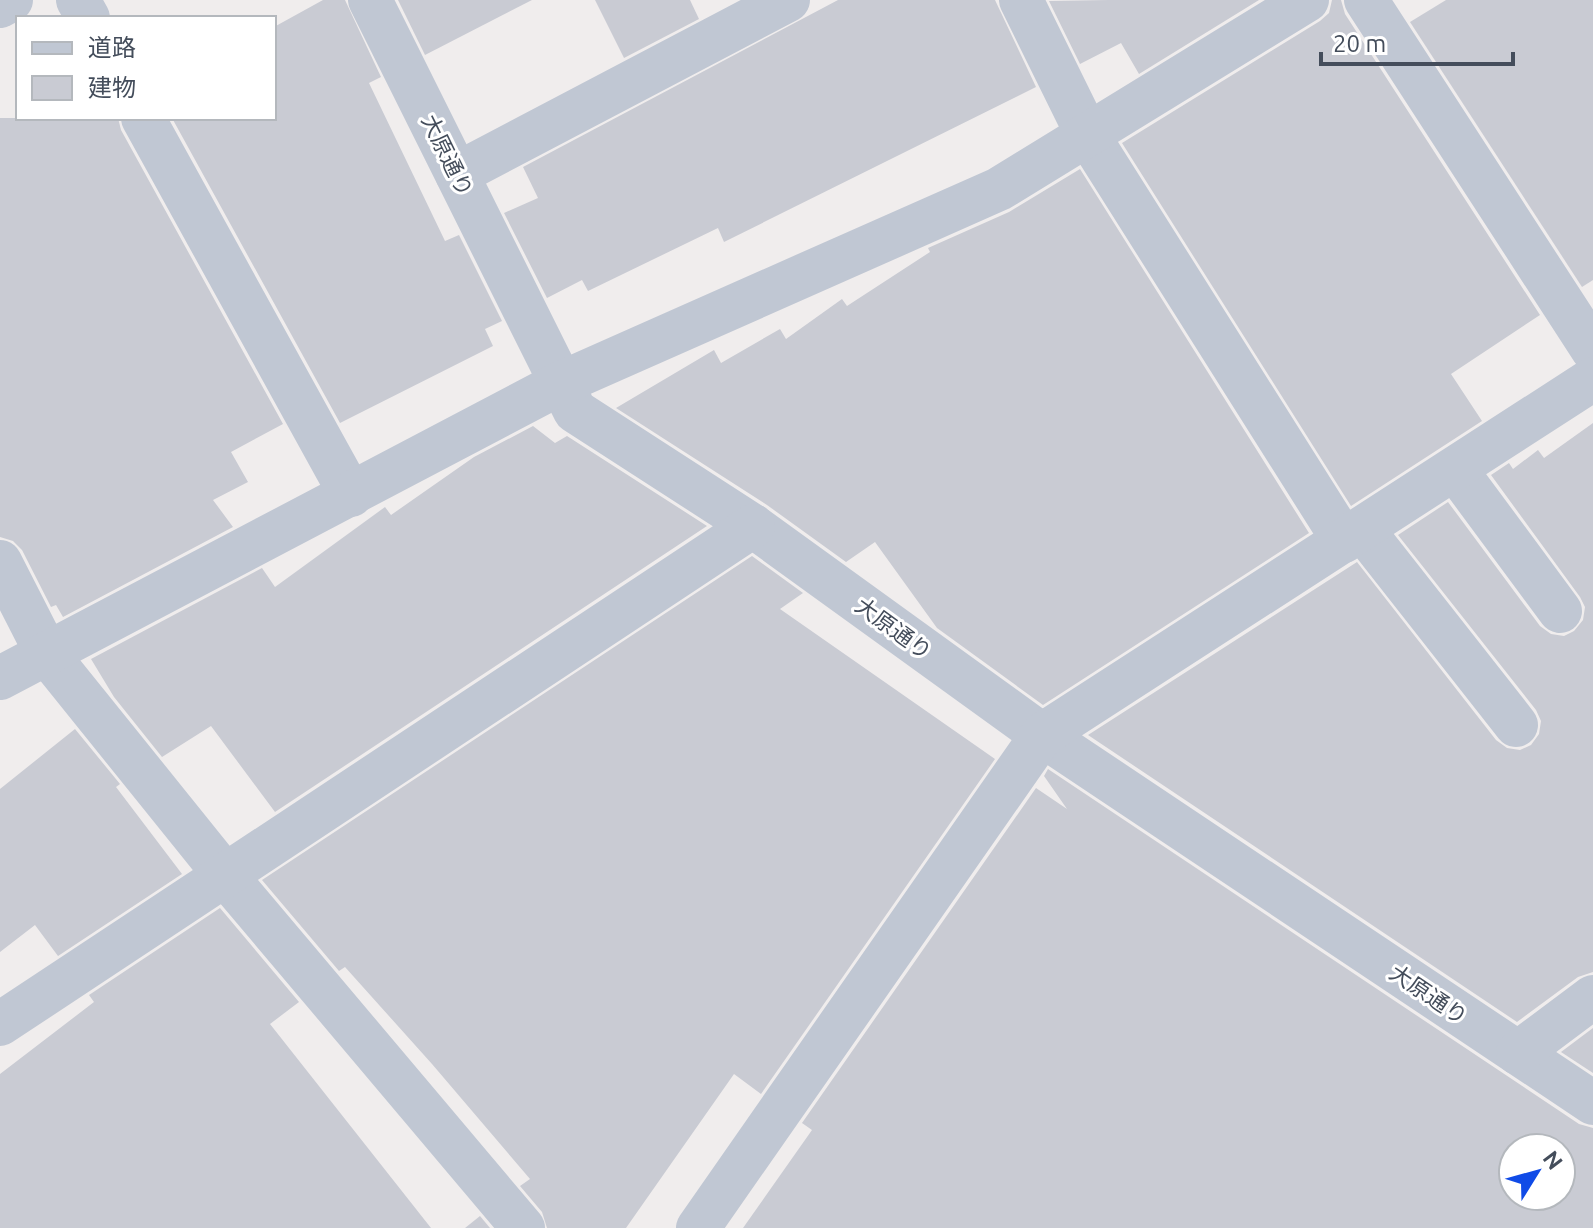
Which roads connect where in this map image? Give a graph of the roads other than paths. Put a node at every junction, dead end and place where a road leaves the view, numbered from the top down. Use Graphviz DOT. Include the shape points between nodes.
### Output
graph roads {
  1 [pos="11,0"];
  2 [pos="370,0"];
  3 [pos="788,0"];
  4 [pos="1021,0"];
  5 [pos="1307,0"];
  6 [pos="1366,0"];
  7 [pos="0,6"];
  8 [pos="144,120"];
  9 [pos="1087,134"];
  10 [pos="457,174"];
  11 [pos="1593,350"];
  12 [pos="1593,379"];
  13 [pos="561,383"];
  14 [pos="1455,469"];
  15 [pos="351,495"];
  16 [pos="753,526"];
  17 [pos="1353,535"];
  18 [pos="0,562"];
  19 [pos="1560,611"];
  20 [pos="47,654"];
  21 [pos="0,678"];
  22 [pos="1516,725"];
  23 [pos="1042,735"];
  24 [pos="225,875"];
  25 [pos="1593,997"];
  26 [pos="0,1024"];
  27 [pos="1518,1053"];
  28 [pos="1593,1103"];
  29 [pos="523,1228"];
  30 [pos="698,1228"];
  1 -- 7 [label="street"];
  2 -- 10 [label="street, 大原通り"];
  3 -- 10 [label="street"];
  4 -- 9 [label="street"];
  5 -- 9 [label="street"];
  6 -- 11 [label="street"];
  8 -- 15 [label="street"];
  9 -- 13 [label="street" via="999,189"];
  9 -- 17 [label="street"];
  10 -- 13 [label="street, 大原通り"];
  12 -- 14 [label="street"];
  13 -- 15 [label="street"];
  13 -- 16 [label="street, 大原通り" via="575,411"];
  14 -- 17 [label="street"];
  14 -- 19 [label="street"];
  15 -- 20 [label="street"];
  16 -- 23 [label="street, 大原通り"];
  16 -- 24 [label="street"];
  17 -- 22 [label="street"];
  17 -- 23 [label="street"];
  18 -- 20 [label="street"];
  20 -- 21 [label="street"];
  20 -- 24 [label="street"];
  23 -- 27 [label="street, 大原通り"];
  23 -- 30 [label="street"];
  24 -- 26 [label="street"];
  24 -- 29 [label="street"];
  25 -- 27 [label="street"];
  27 -- 28 [label="street, 大原通り"];
}
